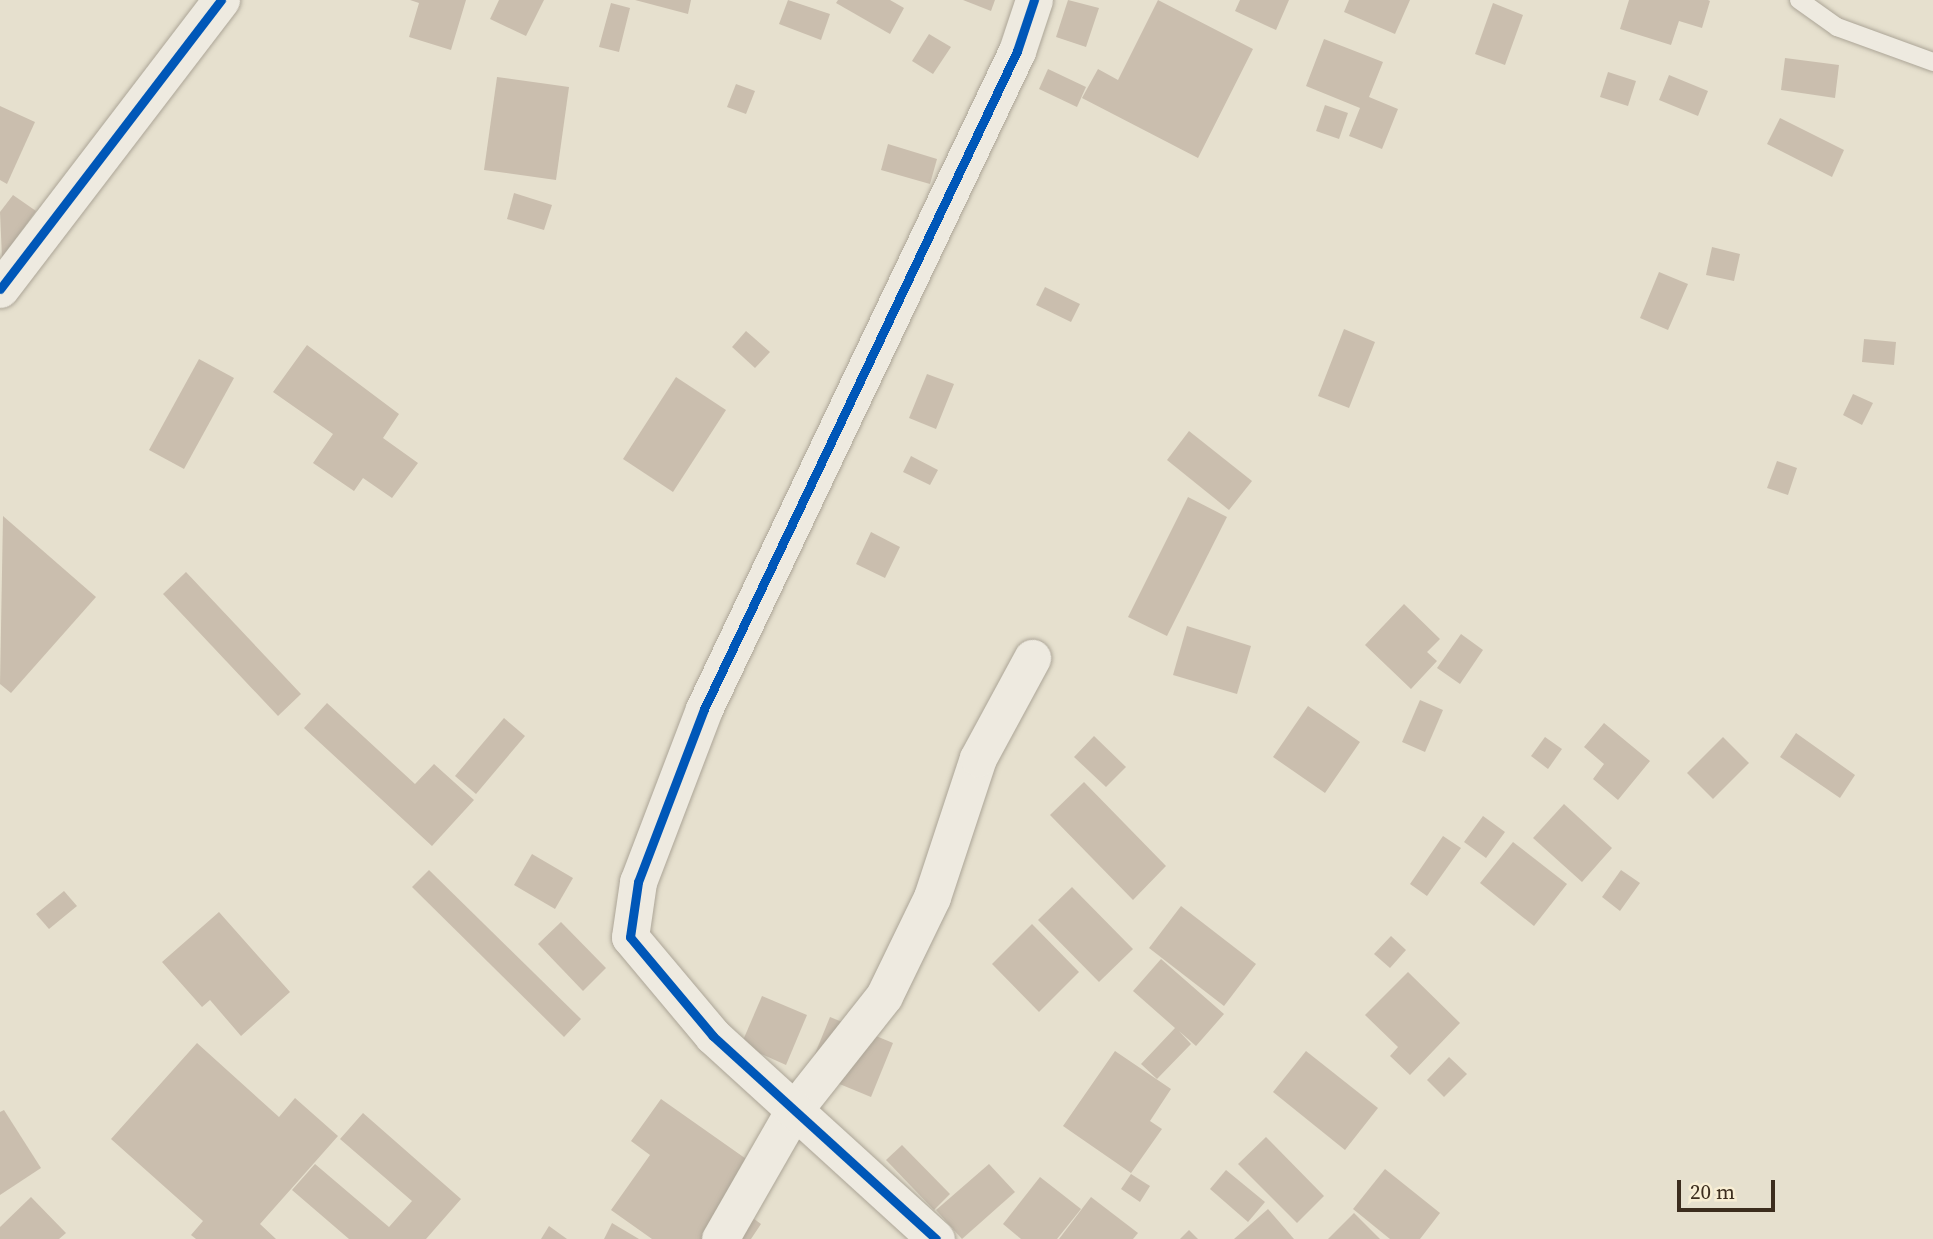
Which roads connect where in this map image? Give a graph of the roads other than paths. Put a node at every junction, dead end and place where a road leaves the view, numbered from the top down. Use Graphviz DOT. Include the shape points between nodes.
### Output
graph roads {
  1 [pos="221,0"];
  2 [pos="1034,0"];
  3 [pos="1799,0"];
  4 [pos="1933,62"];
  5 [pos="0,289"];
  6 [pos="1032,658"];
  7 [pos="794,1110"];
  8 [pos="720,1239"];
  9 [pos="936,1239"];
  1 -- 5 [label="street"];
  2 -- 7 [label="street" via="1011,64 704,709 638,882 630,937 713,1037"];
  3 -- 4 [label="lane" via="1836,27"];
  6 -- 7 [label="street" via="978,758 932,897 884,996"];
  7 -- 8 [label="street"];
  7 -- 9 [label="street"];
}
